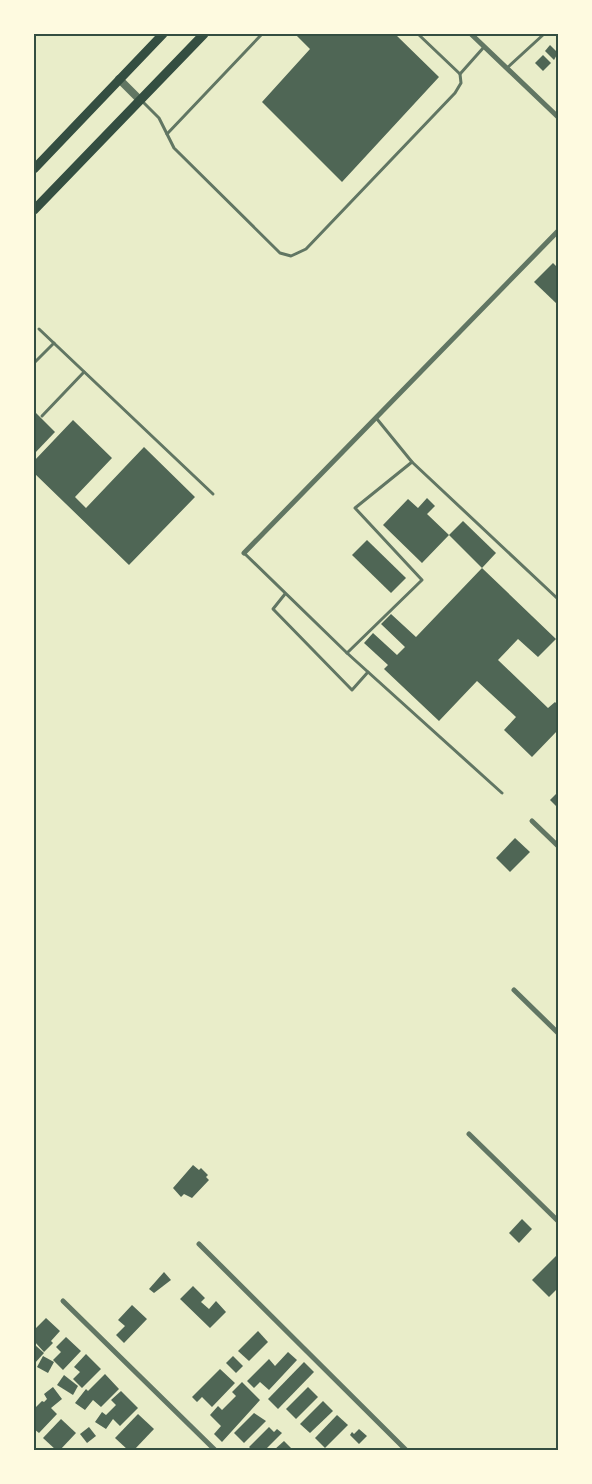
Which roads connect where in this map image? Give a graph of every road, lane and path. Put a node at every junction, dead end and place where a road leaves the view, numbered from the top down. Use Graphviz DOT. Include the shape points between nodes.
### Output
graph roads {
  1 [pos="163,34"];
  2 [pos="204,34"];
  3 [pos="261,34"];
  4 [pos="418,34"];
  5 [pos="471,34"];
  6 [pos="544,34"];
  7 [pos="485,47"];
  8 [pos="507,68"];
  9 [pos="460,74"];
  10 [pos="119,79"];
  11 [pos="140,100"];
  12 [pos="558,117"];
  13 [pos="167,134"];
  14 [pos="34,169"];
  15 [pos="34,210"];
  16 [pos="558,231"];
  17 [pos="39,329"];
  18 [pos="54,343"];
  19 [pos="34,363"];
  20 [pos="84,372"];
  21 [pos="42,416"];
  22 [pos="377,419"];
  23 [pos="412,462"];
  24 [pos="213,494"];
  25 [pos="244,553"];
  26 [pos="285,594"];
  27 [pos="558,599"];
  28 [pos="347,654"];
  29 [pos="368,672"];
  30 [pos="502,793"];
  31 [pos="532,821"];
  32 [pos="558,846"];
  33 [pos="514,990"];
  34 [pos="558,1033"];
  35 [pos="469,1134"];
  36 [pos="558,1220"];
  37 [pos="199,1244"];
  38 [pos="63,1301"];
  39 [pos="214,1450"];
  40 [pos="406,1450"];
  1 -- 10 [label="main road"];
  2 -- 11 [label="main road"];
  3 -- 13 [label="lane"];
  4 -- 9 [label="lane"];
  5 -- 7 [label="street"];
  6 -- 8 [label="lane"];
  7 -- 8 [label="street"];
  7 -- 9 [label="lane"];
  8 -- 12 [label="street"];
  9 -- 13 [label="lane" via="461,83 455,93 306,249 291,256 280,252 174,148"];
  10 -- 11 [label="street"];
  10 -- 14 [label="main road"];
  11 -- 13 [label="lane" via="159,118"];
  11 -- 15 [label="main road"];
  16 -- 22 [label="street"];
  17 -- 18 [label="lane"];
  18 -- 19 [label="lane"];
  18 -- 20 [label="lane"];
  20 -- 21 [label="lane"];
  20 -- 24 [label="lane"];
  22 -- 23 [label="lane"];
  22 -- 25 [label="street"];
  23 -- 27 [label="lane"];
  23 -- 28 [label="lane" via="355,508 422,580"];
  25 -- 26 [label="lane"];
  26 -- 28 [label="lane"];
  26 -- 29 [label="lane" via="273,609 352,690"];
  28 -- 29 [label="lane"];
  29 -- 30 [label="lane"];
  31 -- 32 [label="street"];
  33 -- 34 [label="street"];
  35 -- 36 [label="street"];
  37 -- 40 [label="street"];
  38 -- 39 [label="street"];
}
